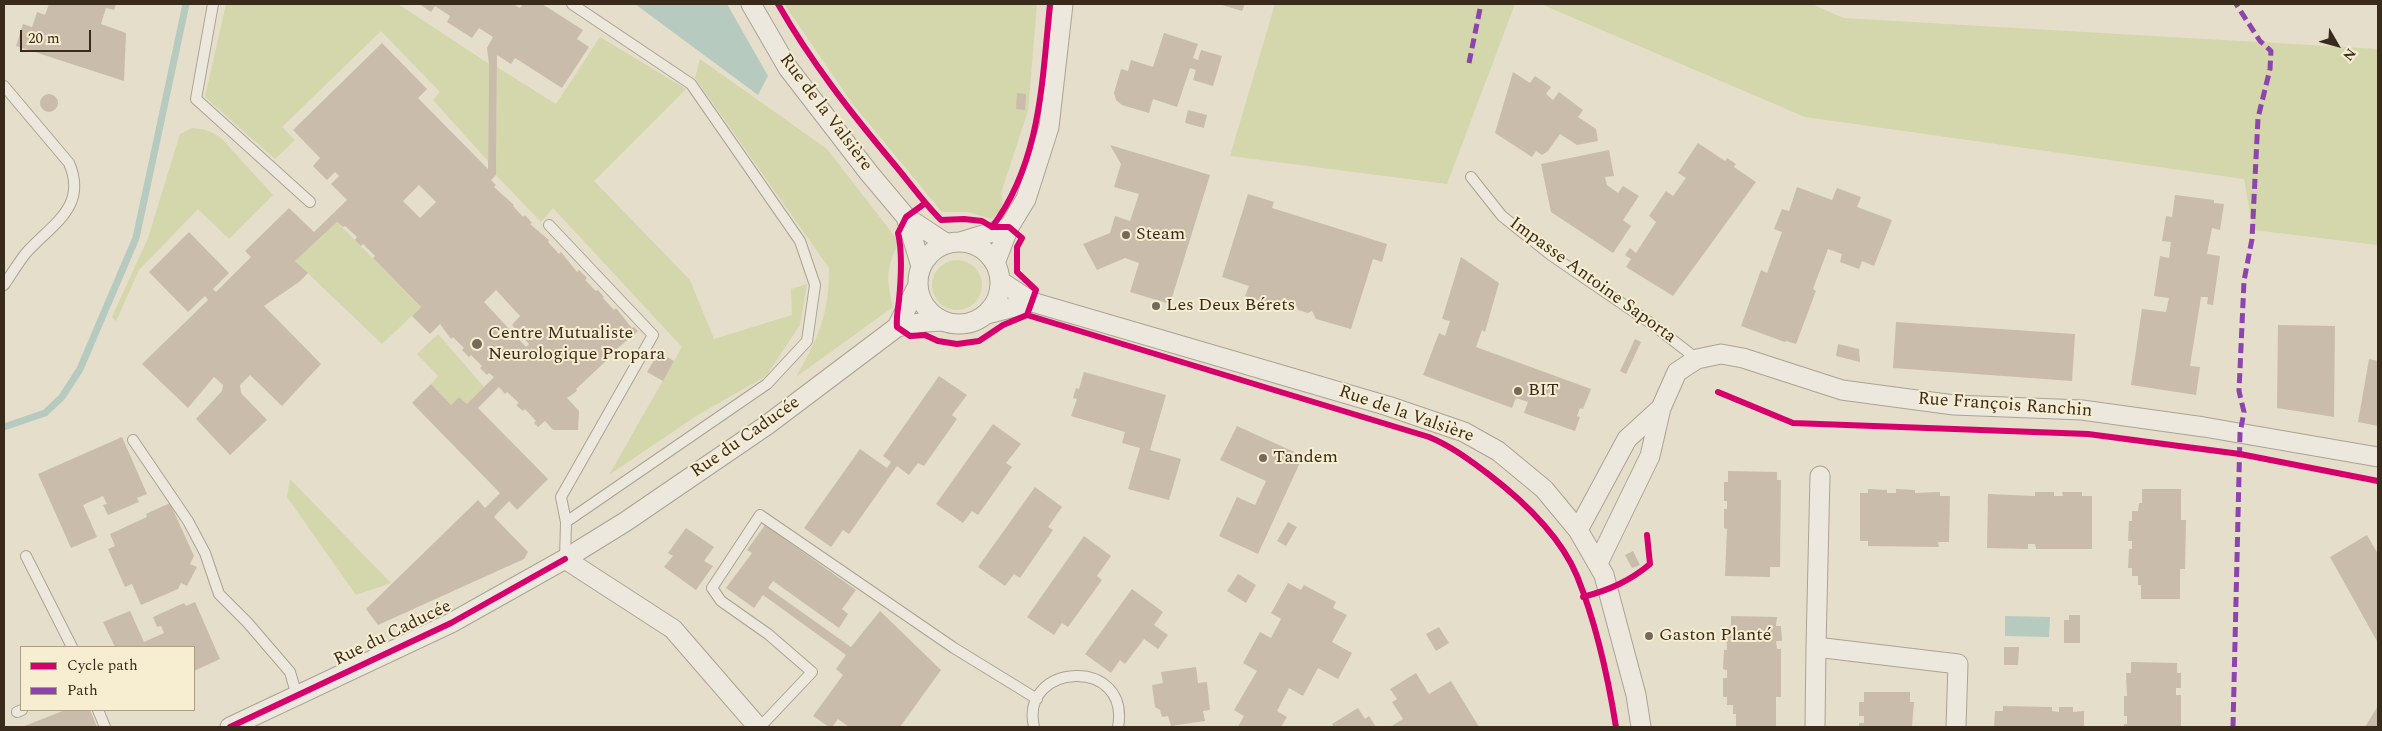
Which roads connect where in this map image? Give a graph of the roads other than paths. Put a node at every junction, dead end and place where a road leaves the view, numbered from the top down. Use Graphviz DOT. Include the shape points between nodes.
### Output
graph roads {
  1 [pos="213,4"];
  2 [pos="572,4"];
  3 [pos="751,4"];
  4 [pos="1063,4"];
  5 [pos="4,86"];
  6 [pos="1470,177"];
  7 [pos="310,202"];
  8 [pos="906,217"];
  9 [pos="549,225"];
  10 [pos="1009,227"];
  11 [pos="953,243"];
  12 [pos="921,266"];
  13 [pos="998,272"];
  14 [pos="4,285"];
  15 [pos="917,287"];
  16 [pos="1032,302"];
  17 [pos="987,314"];
  18 [pos="942,322"];
  19 [pos="897,327"];
  20 [pos="1697,359"];
  21 [pos="1661,408"];
  22 [pos="133,440"];
  23 [pos="2378,457"];
  24 [pos="1820,476"];
  25 [pos="566,522"];
  26 [pos="1578,530"];
  27 [pos="26,556"];
  28 [pos="565,558"];
  29 [pos="1598,563"];
  30 [pos="71,646"];
  31 [pos="1816,647"];
  32 [pos="297,696"];
  33 [pos="1037,699"];
  34 [pos="98,711"];
  35 [pos="105,727"];
  36 [pos="230,727"];
  37 [pos="759,727"];
  38 [pos="1034,727"];
  39 [pos="1118,727"];
  40 [pos="1641,727"];
  41 [pos="1815,727"];
  42 [pos="1956,727"];
  1 -- 7 [label="lane" via="196,99"];
  2 -- 25 [label="lane" via="691,84 800,241 815,286 807,341 768,384"];
  3 -- 8 [label="street, Rue de la Valsière" via="788,68"];
  4 -- 10 [label="street" via="1050,127 1026,199"];
  5 -- 14 [label="lane" via="69,163 76,177 75,193 65,212 26,253"];
  6 -- 20 [label="lane, Impasse Antoine Saporta" via="1502,216"];
  8 -- 11 [label="street, Rue de la Valsière"];
  8 -- 12 [label="street, Rue de la Valsière"];
  9 -- 25 [label="lane" via="653,335 561,497"];
  10 -- 11 [label="street"];
  10 -- 13 [label="street"];
  11 -- 12 [label="street" via="927,256"];
  11 -- 13 [label="street" via="980,248"];
  12 -- 15 [label="street"];
  13 -- 16 [label="street, Rue de la Valsière"];
  13 -- 17 [label="street" via="999,293"];
  15 -- 18 [label="street" via="925,308"];
  15 -- 19 [label="street, Rue du Caducée"];
  16 -- 17 [label="street"];
  16 -- 26 [label="street, Rue de la Valsière" via="1388,406 1464,432 1498,451 1544,490"];
  17 -- 18 [label="street" via="966,324"];
  18 -- 19 [label="street, Rue du Caducée"];
  19 -- 28 [label="street, Rue du Caducée" via="767,425 625,522"];
  20 -- 21 [label="street, Rue François Ranchin" via="1677,372"];
  20 -- 23 [label="street, Rue François Ranchin" via="1721,354 1736,356 1842,390 1954,404 2082,410"];
  21 -- 26 [label="street, Rue François Ranchin" via="1627,439"];
  21 -- 29 [label="street, Rue François Ranchin" via="1650,456"];
  22 -- 32 [label="lane" via="188,520 205,553 219,594 290,672"];
  24 -- 31 [label="street"];
  25 -- 28 [label="lane"];
  26 -- 29 [label="street, Rue de la Valsière"];
  27 -- 30 [label="lane"];
  28 -- 32 [label="street, Rue du Caducée" via="451,623"];
  28 -- 37 [label="street" via="673,629"];
  29 -- 40 [label="street, Rue de la Valsière" via="1618,625"];
  31 -- 41 [label="street"];
  31 -- 42 [label="street" via="1958,664"];
  32 -- 36 [label="street, Rue du Caducée"];
  33 -- 37 [label="lane" via="954,648 760,515 712,588 721,600 812,672"];
  33 -- 38 [label="lane"];
  33 -- 39 [label="lane" via="1045,688 1068,675 1094,678 1114,696 1119,707"];
  34 -- 35 [label="lane"];
}
